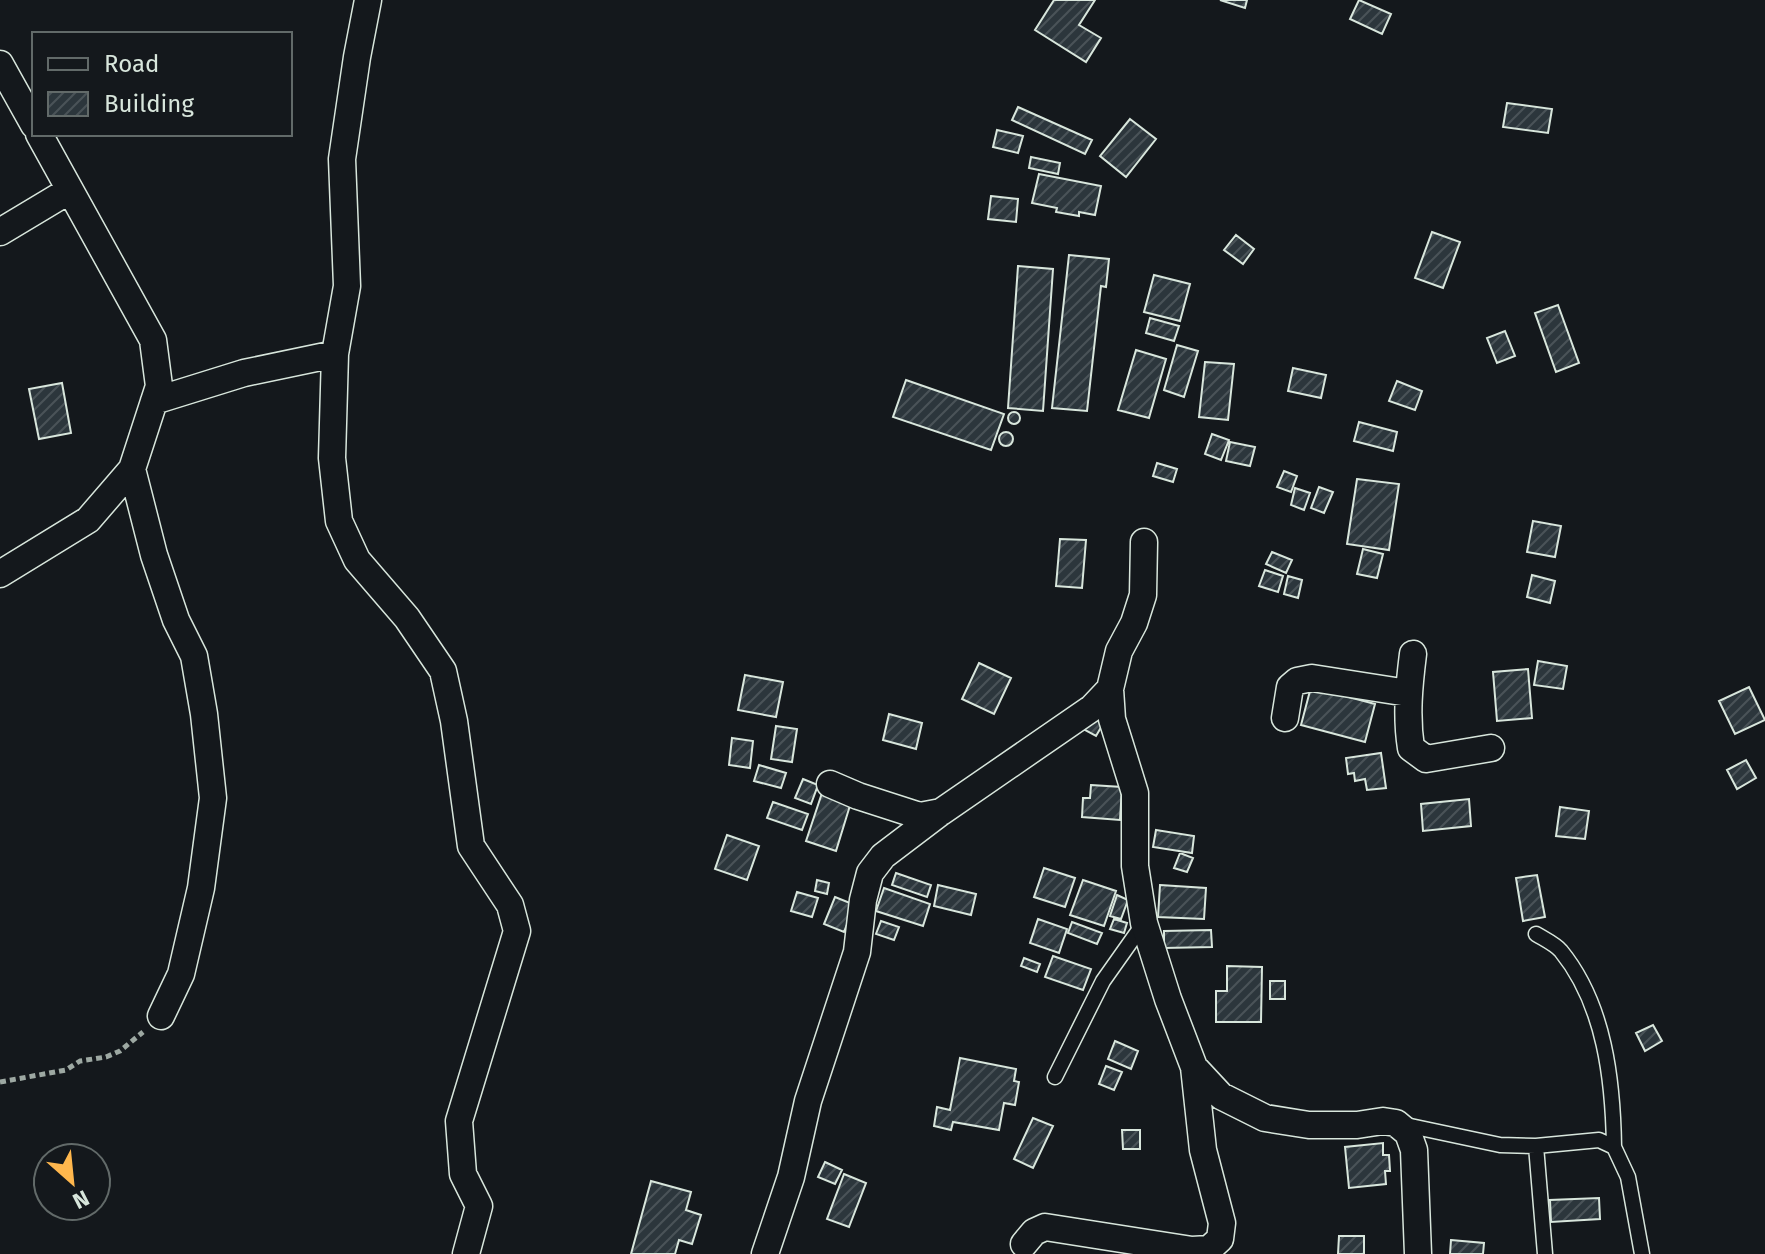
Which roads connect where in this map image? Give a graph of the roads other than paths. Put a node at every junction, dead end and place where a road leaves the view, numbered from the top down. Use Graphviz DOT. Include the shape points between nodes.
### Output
graph roads {
  1 [pos="368,0"];
  2 [pos="0,64"];
  3 [pos="32,121"];
  4 [pos="40,136"];
  5 [pos="70,190"];
  6 [pos="0,232"];
  7 [pos="335,354"];
  8 [pos="154,401"];
  9 [pos="132,469"];
  10 [pos="1144,542"];
  11 [pos="0,574"];
  12 [pos="1413,654"];
  13 [pos="1110,689"];
  14 [pos="1408,693"];
  15 [pos="1285,718"];
  16 [pos="1491,748"];
  17 [pos="830,784"];
  18 [pos="941,812"];
  19 [pos="1144,923"];
  20 [pos="1536,934"];
  21 [pos="161,1016"];
  22 [pos="1194,1067"];
  23 [pos="1055,1077"];
  24 [pos="1396,1123"];
  25 [pos="1536,1146"];
  26 [pos="1614,1147"];
  27 [pos="1024,1244"];
  28 [pos="1221,1246"];
  29 [pos="466,1254"];
  30 [pos="765,1254"];
  31 [pos="1418,1254"];
  32 [pos="1545,1254"];
  33 [pos="1642,1254"];
  1 -- 7 [label="street" via="342,159 347,286"];
  2 -- 3 [label="street"];
  4 -- 5 [label="street"];
  5 -- 6 [label="street"];
  5 -- 8 [label="street" via="153,340 159,386"];
  7 -- 8 [label="street" via="244,373"];
  7 -- 29 [label="street" via="332,458 339,521 357,560 407,618 443,671 471,846 510,905 517,931 459,1121 463,1174 479,1206"];
  8 -- 9 [label="street"];
  9 -- 11 [label="street" via="88,520"];
  9 -- 21 [label="street" via="158,568 194,656 213,798 185,960"];
  10 -- 13 [label="street" via="1143,595 1119,651"];
  12 -- 14 [label="street"];
  13 -- 18 [label="street" via="1092,708"];
  13 -- 19 [label="street" via="1112,719 1135,793 1135,866"];
  14 -- 15 [label="street" via="1312,678 1297,681 1290,687"];
  14 -- 16 [label="street" via="1411,748 1426,759"];
  17 -- 18 [label="street" via="920,816"];
  18 -- 30 [label="street" via="883,856 870,873 857,952"];
  19 -- 22 [label="street"];
  19 -- 23 [label="lane" via="1103,981"];
  20 -- 26 [label="lane" via="1560,949 1598,1022 1614,1097"];
  22 -- 24 [label="street" via="1221,1096 1265,1118 1309,1125"];
  22 -- 28 [label="street" via="1203,1150 1222,1223"];
  24 -- 25 [label="lane" via="1500,1145"];
  24 -- 31 [label="street" via="1408,1133 1414,1150"];
  25 -- 26 [label="lane" via="1599,1140"];
  25 -- 32 [label="lane"];
  26 -- 33 [label="lane" via="1628,1177"];
  27 -- 28 [label="street" via="1045,1227 1192,1250"];
}
